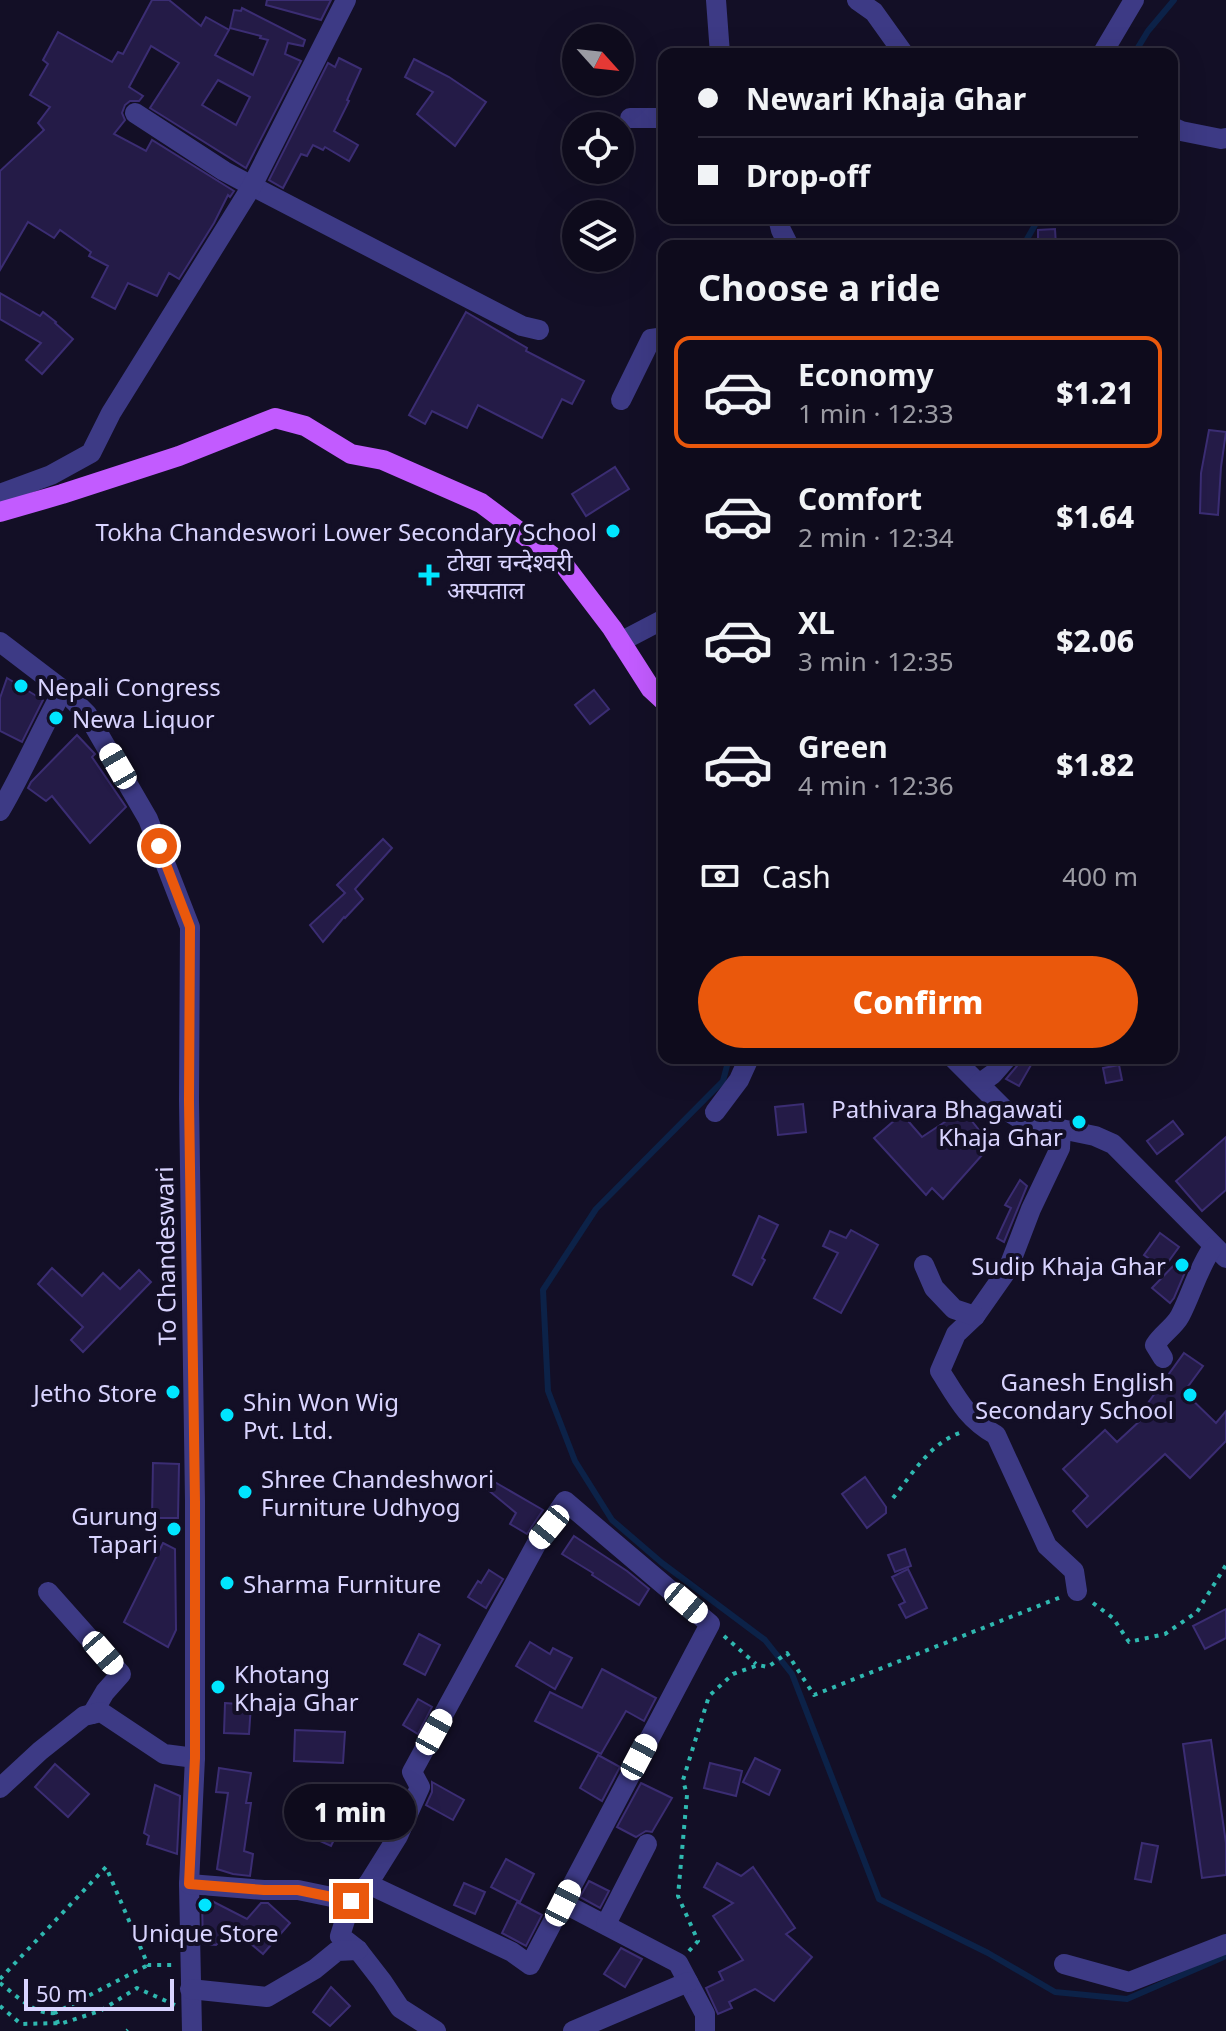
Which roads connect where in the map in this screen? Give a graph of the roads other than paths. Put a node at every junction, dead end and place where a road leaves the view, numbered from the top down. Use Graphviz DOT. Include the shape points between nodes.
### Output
graph roads {
  1 [pos="346,0"];
  2 [pos="716,0"];
  3 [pos="857,0"];
  4 [pos="1134,0"];
  5 [pos="720,48"];
  6 [pos="900,48"];
  7 [pos="1106,48"];
  8 [pos="135,113"];
  9 [pos="634,118"];
  10 [pos="658,118"];
  11 [pos="1178,129"];
  12 [pos="1226,138"];
  13 [pos="252,186"];
  14 [pos="539,330"];
  15 [pos="658,338"];
  16 [pos="621,400"];
  17 [pos="0,494"];
  18 [pos="0,512"];
  19 [pos="658,622"];
  20 [pos="0,642"];
  21 [pos="620,642"];
  22 [pos="63,690"];
  23 [pos="658,695"];
  24 [pos="0,811"];
  25 [pos="746,1064"];
  26 [pos="959,1064"];
  27 [pos="1002,1064"];
  28 [pos="979,1084"];
  29 [pos="715,1112"];
  30 [pos="1061,1130"];
  31 [pos="1219,1252"];
  32 [pos="924,1265"];
  33 [pos="975,1316"];
  34 [pos="1163,1358"];
  35 [pos="1077,1591"];
  36 [pos="48,1592"];
  37 [pos="92,1714"];
  38 [pos="195,1758"];
  39 [pos="0,1788"];
  40 [pos="647,1844"];
  41 [pos="189,1884"];
  42 [pos="368,1884"];
  43 [pos="351,1901"];
  44 [pos="563,1903"];
  45 [pos="606,1924"];
  46 [pos="1226,1944"];
  47 [pos="358,1950"];
  48 [pos="1064,1964"];
  49 [pos="688,1982"];
  50 [pos="190,1989"];
  51 [pos="192,2031"];
  52 [pos="436,2031"];
  53 [pos="573,2031"];
  54 [pos="705,2031"];
  1 -- 13 [label="street"];
  2 -- 5 [label="street"];
  3 -- 6 [label="street" via="874,12"];
  4 -- 7 [label="street"];
  8 -- 13 [label="street"];
  9 -- 10 [label="street"];
  11 -- 12 [label="street"];
  13 -- 14 [label="street" via="522,326"];
  13 -- 17 [label="street" via="91,453"];
  15 -- 16 [label="street" via="651,339"];
  18 -- 21 [label="main road" via="179,456 275,418 305,426 351,454 383,460 481,503 564,565"];
  19 -- 21 [label="street"];
  20 -- 22 [label="street, To Chandeswari"];
  21 -- 23 [label="main road"];
  22 -- 24 [label="street"];
  22 -- 38 [label="street, To Chandeswari" via="87,714 148,819 190,927"];
  25 -- 29 [label="street"];
  26 -- 28 [label="street"];
  27 -- 28 [label="street"];
  28 -- 30 [label="street" via="1017,1117"];
  30 -- 31 [label="street" via="1113,1144"];
  30 -- 33 [label="street" via="1060,1148 1008,1269"];
  31 -- 34 [label="street" via="1203,1260 1178,1320 1155,1345"];
  32 -- 33 [label="street" via="934,1288 954,1309"];
  33 -- 35 [label="street" via="956,1334 940,1371 964,1409 996,1435 1047,1546 1074,1571"];
  36 -- 37 [label="street" via="121,1674"];
  37 -- 38 [label="street" via="101,1712 164,1754"];
  37 -- 39 [label="street"];
  38 -- 41 [label="street, To Chandeswari"];
  40 -- 45 [label="street"];
  41 -- 43 [label="street" via="298,1890"];
  41 -- 50 [label="street, To Chandeswari"];
  42 -- 43 [label="street"];
  42 -- 44 [label="street" via="530,1965"];
  42 -- 44 [label="street" via="420,1787 412,1772 565,1501 710,1624"];
  43 -- 47 [label="street" via="340,1936"];
  44 -- 45 [label="street"];
  45 -- 49 [label="street" via="678,1963"];
  46 -- 48 [label="street" via="1129,1982"];
  47 -- 50 [label="street" via="337,1951 267,1997"];
  47 -- 52 [label="street" via="400,2008"];
  49 -- 53 [label="street"];
  49 -- 54 [label="street" via="705,2014"];
  50 -- 51 [label="street, To Chandeswari"];
}
